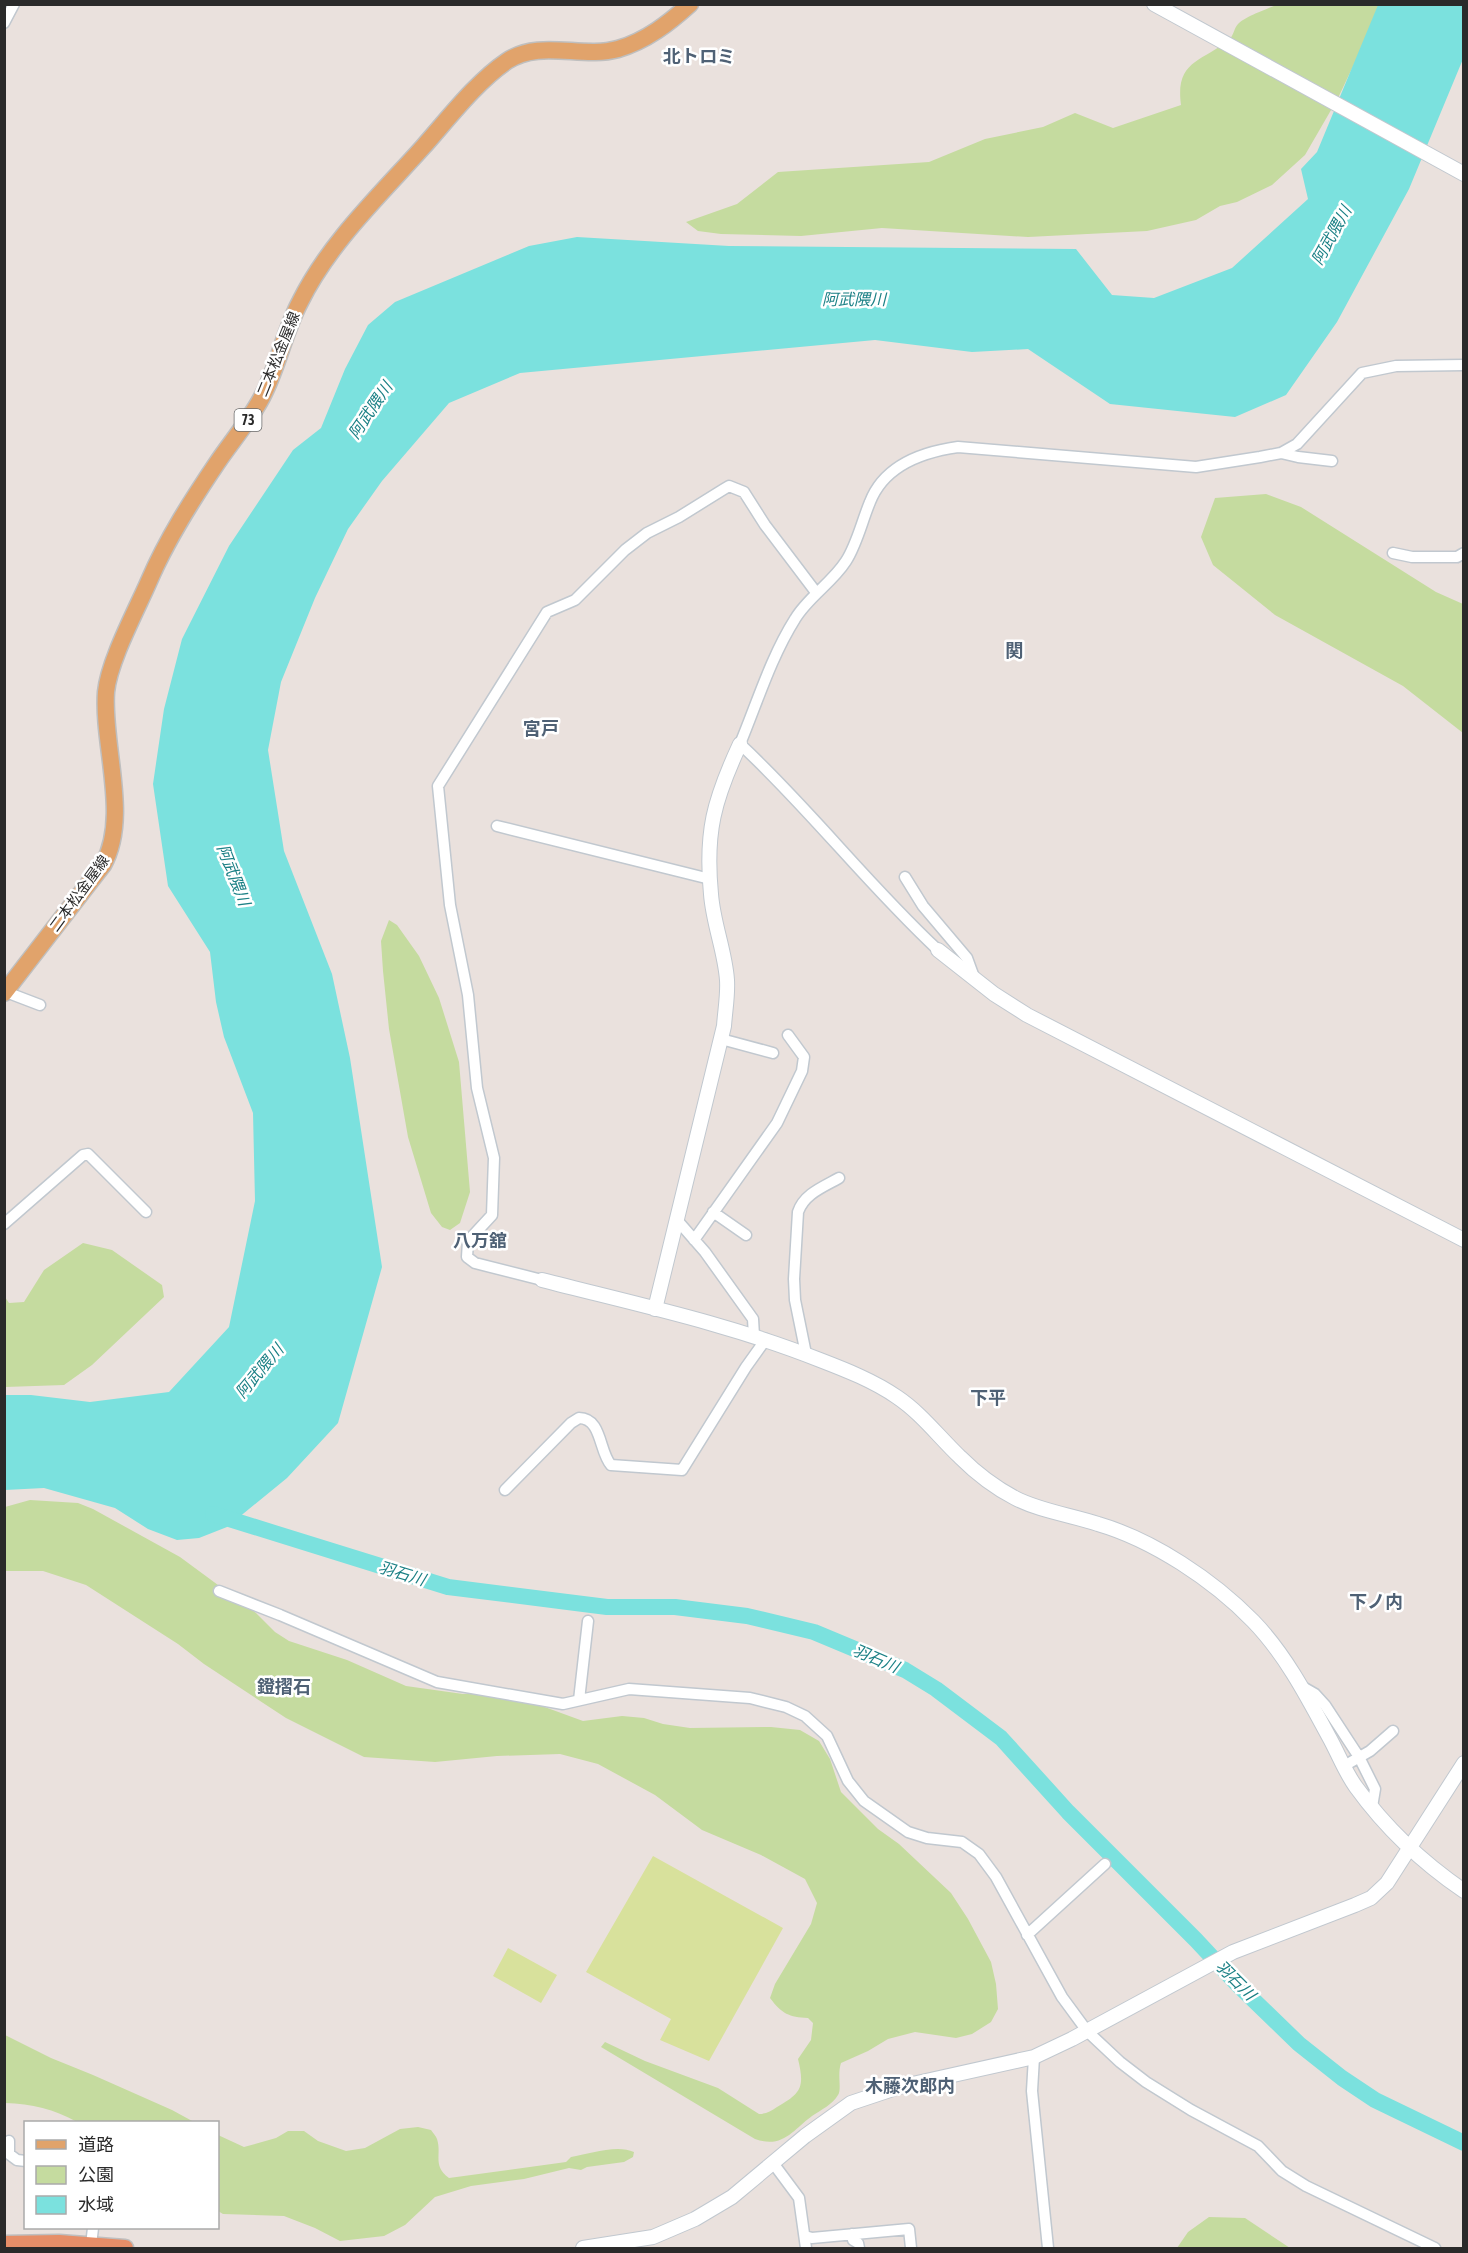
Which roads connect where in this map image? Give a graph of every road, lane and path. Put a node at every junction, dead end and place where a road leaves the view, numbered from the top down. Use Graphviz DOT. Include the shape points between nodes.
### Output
graph roads {
  1 [pos="14,4"];
  2 [pos="690,4"];
  3 [pos="1154,4"];
  4 [pos="4,24"];
  5 [pos="1464,174"];
  6 [pos="1464,365"];
  7 [pos="1281,453"];
  8 [pos="1332,461"];
  9 [pos="1393,553"];
  10 [pos="1464,554"];
  11 [pos="815,591"];
  12 [pos="740,744"];
  13 [pos="497,826"];
  14 [pos="905,877"];
  15 [pos="710,879"];
  16 [pos="938,950"];
  17 [pos="975,980"];
  18 [pos="5,992"];
  19 [pos="40,1005"];
  20 [pos="788,1035"];
  21 [pos="722,1039"];
  22 [pos="772,1053"];
  23 [pos="839,1178"];
  24 [pos="146,1212"];
  25 [pos="713,1212"];
  26 [pos="677,1220"];
  27 [pos="4,1224"];
  28 [pos="746,1235"];
  29 [pos="694,1240"];
  30 [pos="1464,1240"];
  31 [pos="542,1280"];
  32 [pos="655,1309"];
  33 [pos="760,1337"];
  34 [pos="806,1354"];
  35 [pos="505,1490"];
  36 [pos="219,1592"];
  37 [pos="588,1621"];
  38 [pos="1300,1685"];
  39 [pos="579,1700"];
  40 [pos="1392,1731"];
  41 [pos="1359,1757"];
  42 [pos="1464,1763"];
  43 [pos="1344,1766"];
  44 [pos="1372,1807"];
  45 [pos="1411,1848"];
  46 [pos="1105,1864"];
  47 [pos="1464,1891"];
  48 [pos="1027,1935"];
  49 [pos="1087,2031"];
  50 [pos="1034,2057"];
  51 [pos="9,2141"];
  52 [pos="7,2156"];
  53 [pos="24,2161"];
  54 [pos="773,2163"];
  55 [pos="93,2229"];
  56 [pos="852,2234"];
  57 [pos="805,2236"];
  58 [pos="4,2244"];
  59 [pos="91,2245"];
  60 [pos="125,2248"];
  61 [pos="583,2248"];
  62 [pos="806,2248"];
  63 [pos="859,2248"];
  64 [pos="911,2248"];
  65 [pos="1048,2248"];
  66 [pos="1435,2248"];
  1 -- 4 [label="street"];
  2 -- 18 [label="main road, 二本松金屋線 / 73" via="670,23 617,49 533,51 497,68 331,251 299,303 263,396 186,510 111,665 106,689 114,808 109,854"];
  3 -- 5 [label="street"];
  6 -- 7 [label="street" via="1396,366 1362,373 1297,444"];
  7 -- 8 [label="street"];
  7 -- 12 [label="street" via="1196,467 958,447 931,451 907,462 881,482 847,560 796,617"];
  9 -- 10 [label="street" via="1412,557"];
  11 -- 31 [label="street" via="744,492 729,486 647,533 575,600 548,612 438,786 450,905 468,995 477,1088 494,1158 492,1215 468,1241 468,1257 475,1263"];
  12 -- 15 [label="street" via="714,808"];
  12 -- 16 [label="street"];
  13 -- 15 [label="street"];
  14 -- 17 [label="street" via="923,906 967,958"];
  15 -- 21 [label="street" via="727,980"];
  16 -- 17 [label="street"];
  17 -- 30 [label="street" via="1027,1015"];
  18 -- 19 [label="street"];
  20 -- 25 [label="street" via="804,1057 802,1071 777,1124"];
  21 -- 22 [label="street"];
  21 -- 26 [label="street"];
  23 -- 34 [label="street" via="807,1197 798,1212 795,1290"];
  24 -- 27 [label="street" via="88,1154"];
  25 -- 28 [label="street"];
  25 -- 29 [label="street"];
  26 -- 29 [label="street"];
  26 -- 32 [label="street"];
  29 -- 33 [label="street" via="753,1319"];
  31 -- 32 [label="street"];
  32 -- 33 [label="street"];
  33 -- 34 [label="street"];
  33 -- 35 [label="street" via="746,1368 682,1470 611,1466 595,1425 579,1418"];
  34 -- 38 [label="street" via="898,1398 984,1479 1018,1500 1100,1524 1168,1555 1253,1621"];
  36 -- 39 [label="street" via="437,1682 563,1704"];
  37 -- 39 [label="street"];
  38 -- 41 [label="street" via="1325,1706"];
  38 -- 43 [label="street"];
  39 -- 48 [label="street" via="629,1689 649,1690 750,1698 806,1716 827,1736 848,1781 864,1801 908,1832 962,1842 979,1854"];
  40 -- 41 [label="street"];
  41 -- 43 [label="street"];
  41 -- 44 [label="street" via="1375,1789"];
  42 -- 45 [label="street"];
  43 -- 44 [label="street"];
  44 -- 45 [label="street"];
  45 -- 47 [label="street"];
  45 -- 49 [label="street" via="1387,1883 1371,1898 1231,1953"];
  46 -- 48 [label="street"];
  48 -- 49 [label="street" via="1062,1997"];
  49 -- 50 [label="street"];
  49 -- 66 [label="street" via="1146,2082 1258,2146 1282,2171"];
  50 -- 54 [label="street" via="864,2097 839,2110"];
  50 -- 65 [label="street" via="1034,2108"];
  51 -- 52 [label="street"];
  52 -- 53 [label="street"];
  54 -- 57 [label="street" via="799,2198"];
  54 -- 61 [label="street" via="732,2197 680,2226 653,2237"];
  55 -- 59 [label="street"];
  56 -- 57 [label="street"];
  56 -- 63 [label="street"];
  56 -- 64 [label="street" via="909,2229"];
  57 -- 62 [label="street"];
  58 -- 59 [label="highway"];
  59 -- 60 [label="highway"];
}
